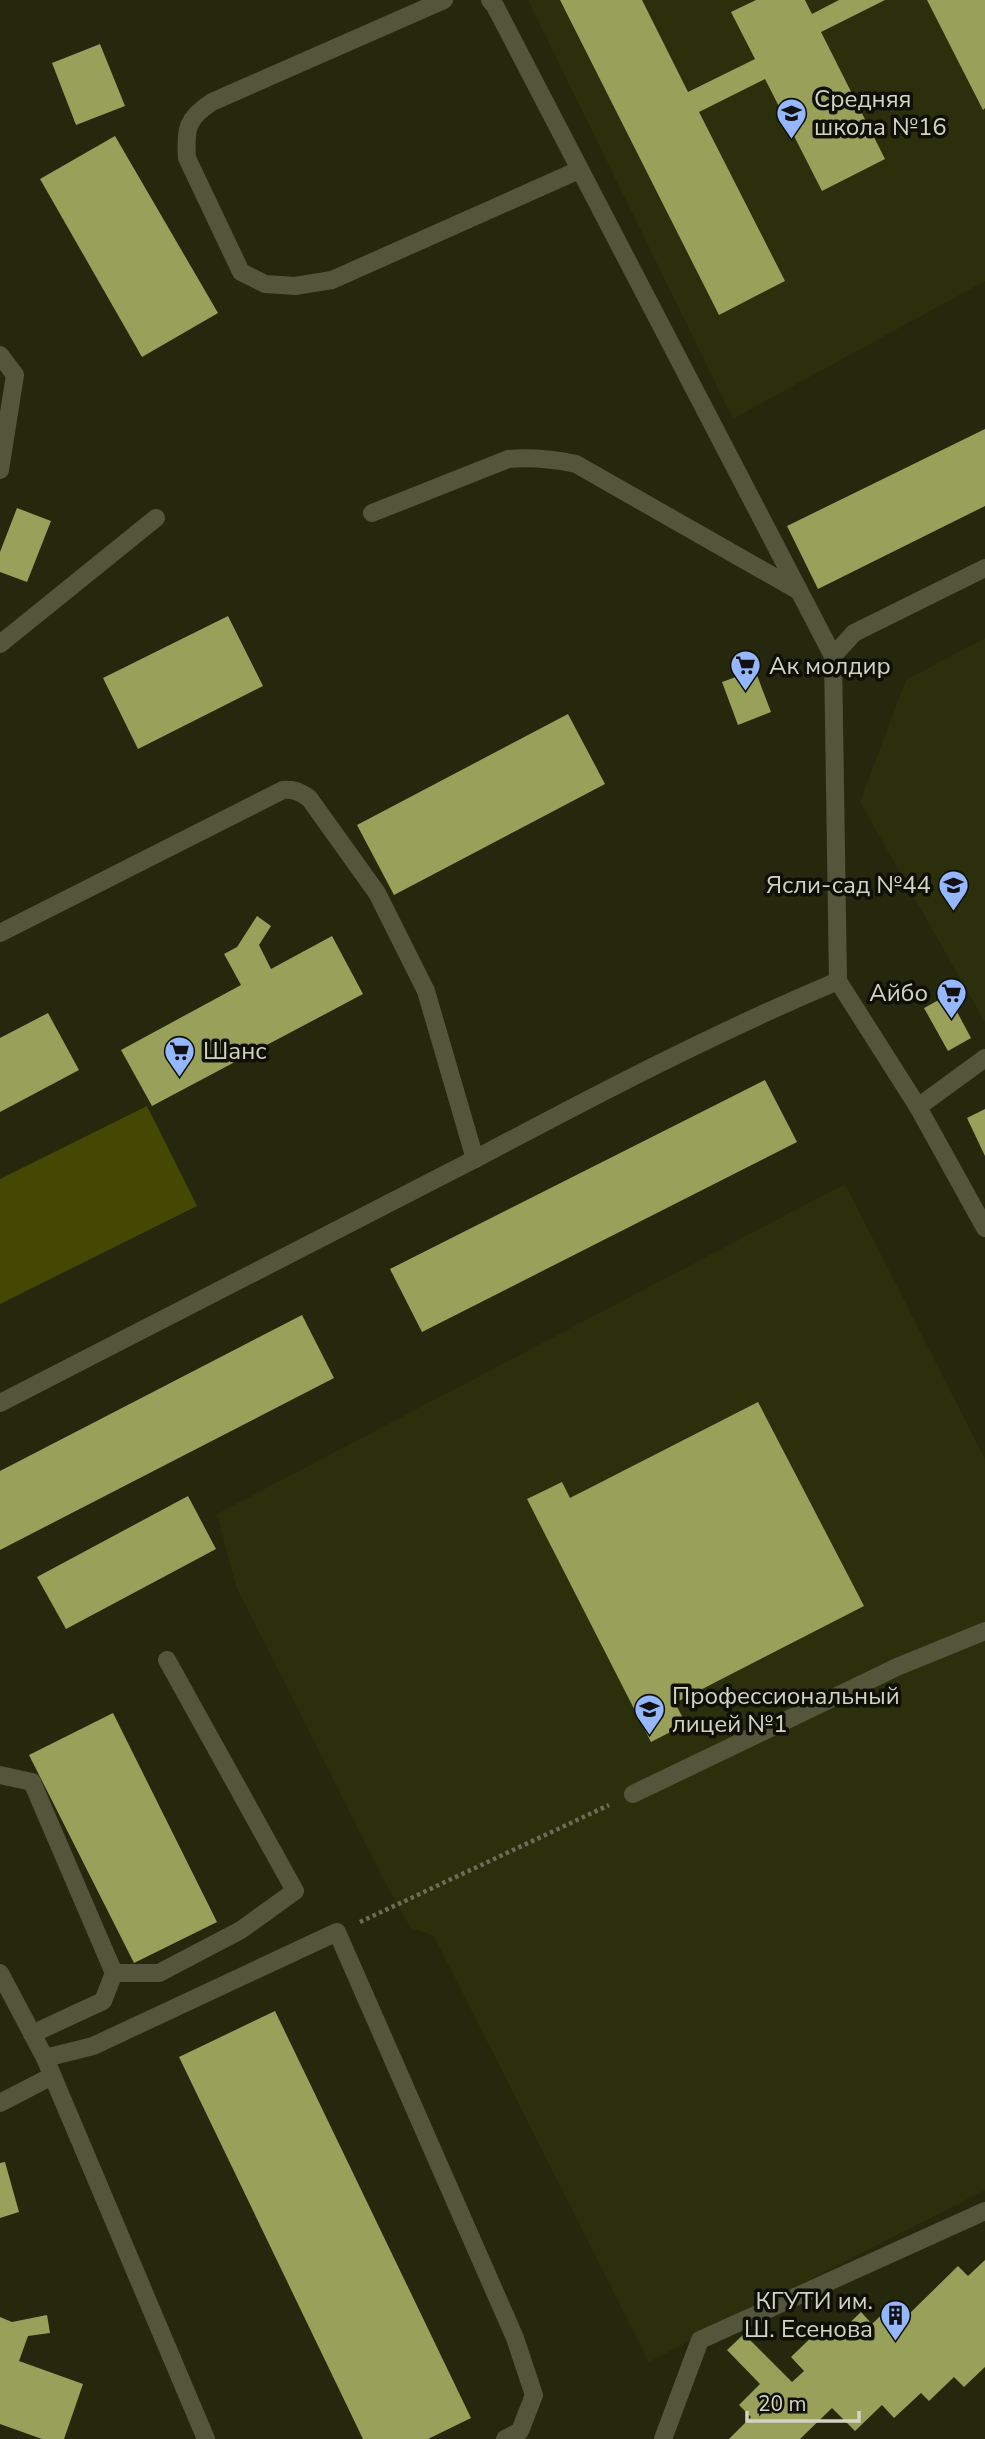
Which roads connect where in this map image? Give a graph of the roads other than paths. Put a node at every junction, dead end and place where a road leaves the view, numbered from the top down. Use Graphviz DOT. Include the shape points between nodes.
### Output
graph roads {
  1 [pos="444,0"];
  2 [pos="490,0"];
  3 [pos="579,170"];
  4 [pos="0,355"];
  5 [pos="0,470"];
  6 [pos="372,513"];
  7 [pos="156,518"];
  8 [pos="985,568"];
  9 [pos="799,591"];
  10 [pos="0,644"];
  11 [pos="833,656"];
  12 [pos="0,933"];
  13 [pos="838,981"];
  14 [pos="985,1058"];
  15 [pos="918,1107"];
  16 [pos="475,1159"];
  17 [pos="985,1228"];
  18 [pos="0,1404"];
  19 [pos="985,1631"];
  20 [pos="167,1660"];
  21 [pos="0,1775"];
  22 [pos="633,1794"];
  23 [pos="0,1973"];
  24 [pos="114,1973"];
  25 [pos="32,2034"];
  26 [pos="45,2058"];
  27 [pos="52,2076"];
  28 [pos="0,2103"];
  29 [pos="985,2211"];
  30 [pos="206,2439"];
  31 [pos="505,2439"];
  32 [pos="663,2439"];
  1 -- 3 [label="lane" via="197,112 189,124 187,158 242,272 264,284 295,286 332,279"];
  2 -- 3 [label="lane"];
  3 -- 9 [label="lane"];
  4 -- 5 [label="lane" via="15,375"];
  6 -- 9 [label="lane" via="508,459 551,459 576,464"];
  7 -- 10 [label="lane"];
  8 -- 11 [label="lane" via="854,633"];
  9 -- 11 [label="lane"];
  11 -- 13 [label="lane"];
  12 -- 16 [label="lane" via="283,790 302,793 377,893 426,991"];
  13 -- 15 [label="lane"];
  13 -- 16 [label="lane" via="650,1068"];
  14 -- 15 [label="lane"];
  15 -- 17 [label="lane"];
  16 -- 18 [label="lane"];
  19 -- 22 [label="lane" via="897,1667"];
  20 -- 24 [label="lane" via="296,1891 241,1930 159,1973"];
  21 -- 24 [label="lane" via="32,1782"];
  23 -- 25 [label="lane"];
  24 -- 25 [label="lane" via="103,2001"];
  25 -- 26 [label="lane"];
  26 -- 27 [label="lane"];
  26 -- 31 [label="lane" via="93,2046 337,1932 510,2325 534,2395 520,2431"];
  27 -- 28 [label="lane"];
  27 -- 30 [label="lane"];
  29 -- 32 [label="lane" via="700,2340"];
}
